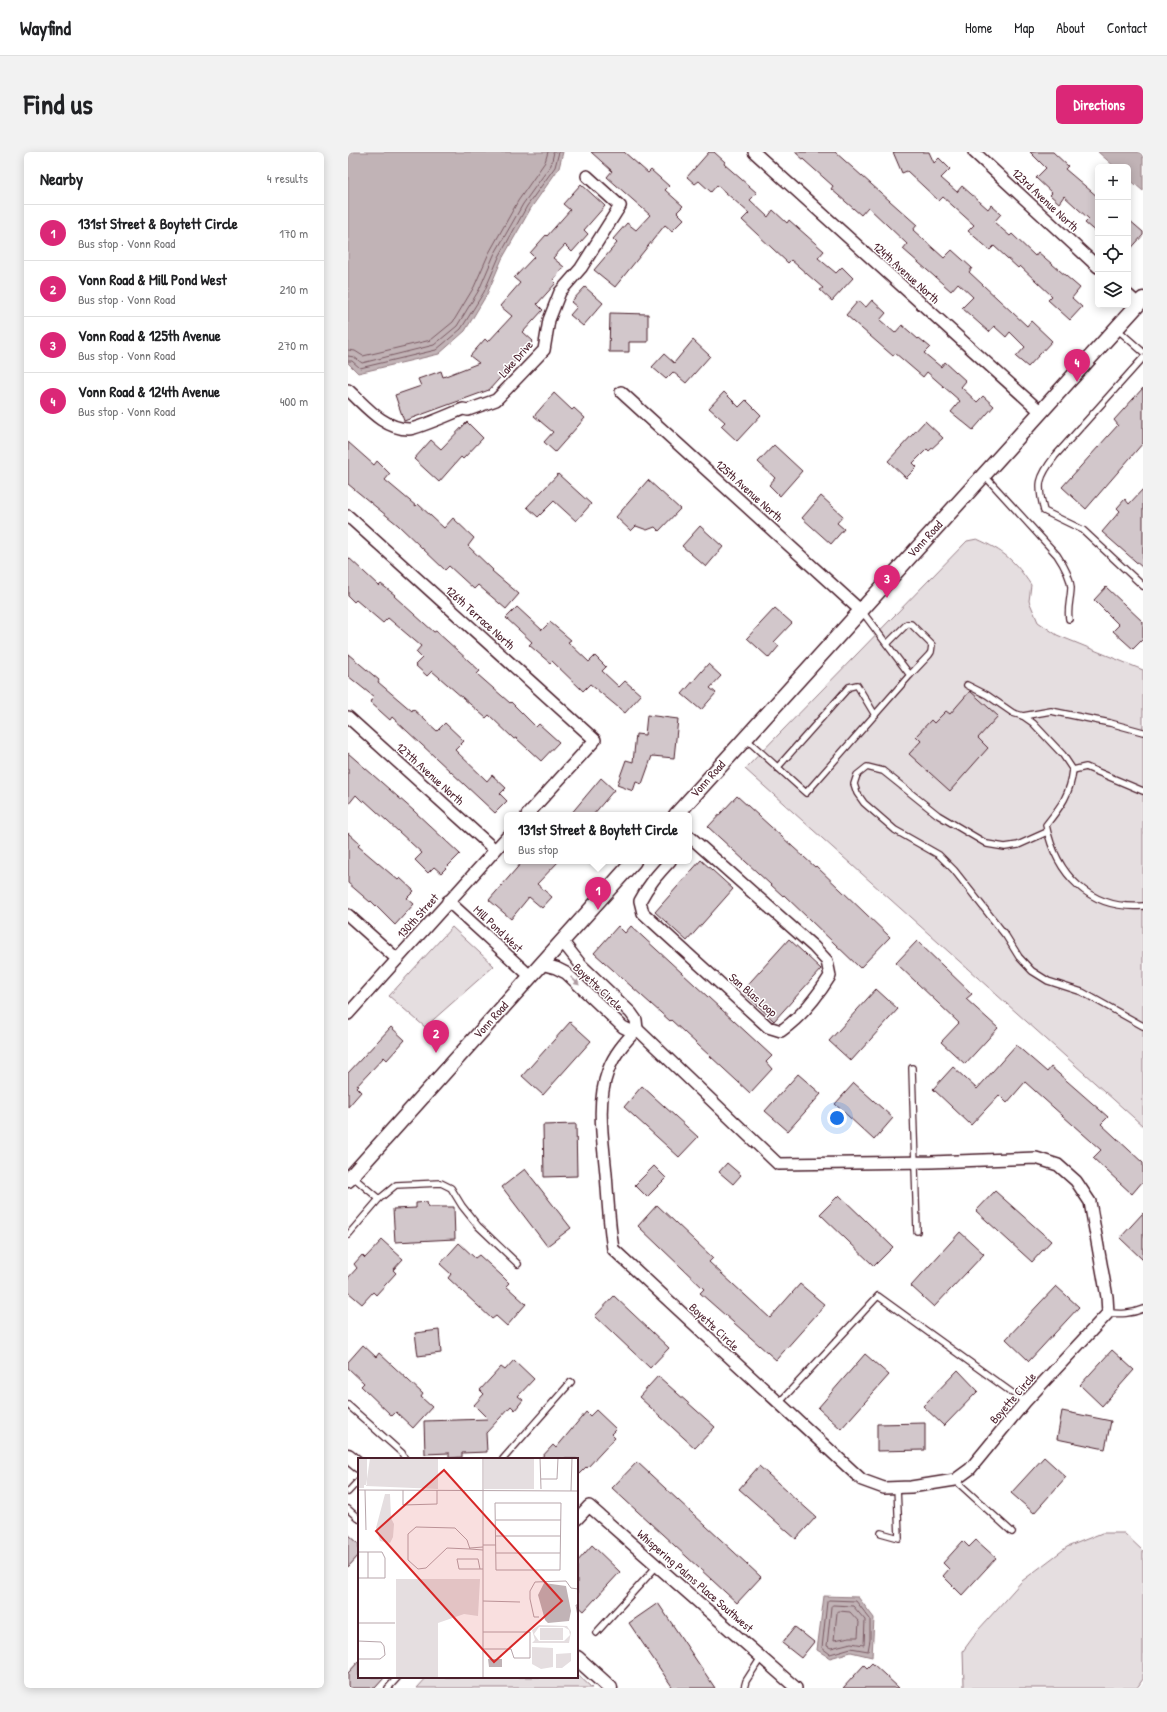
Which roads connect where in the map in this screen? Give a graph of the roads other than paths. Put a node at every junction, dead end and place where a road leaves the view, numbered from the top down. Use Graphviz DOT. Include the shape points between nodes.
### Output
graph roads {
  1 [pos="754,152"];
  2 [pos="974,152"];
  3 [pos="587,176"];
  4 [pos="1095,264"];
  5 [pos="1136,299"];
  6 [pos="1117,329"];
  7 [pos="1143,352"];
  8 [pos="1143,358"];
  9 [pos="348,390"];
  10 [pos="621,392"];
  11 [pos="1041,412"];
  12 [pos="984,475"];
  13 [pos="348,516"];
  14 [pos="1143,586"];
  15 [pos="860,610"];
  16 [pos="1069,619"];
  17 [pos="887,644"];
  18 [pos="910,675"];
  19 [pos="967,685"];
  20 [pos="875,715"];
  21 [pos="1023,716"];
  22 [pos="348,717"];
  23 [pos="1143,732"];
  24 [pos="745,738"];
  25 [pos="777,768"];
  26 [pos="1073,770"];
  27 [pos="1143,791"];
  28 [pos="530,812"];
  29 [pos="679,812"];
  30 [pos="1047,832"];
  31 [pos="504,840"];
  32 [pos="692,840"];
  33 [pos="495,850"];
  34 [pos="631,864"];
  35 [pos="667,864"];
  36 [pos="448,901"];
  37 [pos="1143,906"];
  38 [pos="348,915"];
  39 [pos="562,940"];
  40 [pos="397,959"];
  41 [pos="541,964"];
  42 [pos="530,976"];
  43 [pos="348,1014"];
  44 [pos="1143,1026"];
  45 [pos="636,1028"];
  46 [pos="912,1068"];
  47 [pos="916,1162"];
  48 [pos="350,1178"];
  49 [pos="379,1199"];
  50 [pos="917,1231"];
  51 [pos="348,1235"];
  52 [pos="518,1264"];
  53 [pos="1143,1309"];
  54 [pos="1108,1313"];
  55 [pos="571,1382"];
  56 [pos="1025,1402"];
  57 [pos="778,1404"];
  58 [pos="348,1405"];
  59 [pos="348,1456"];
  60 [pos="404,1458"];
  61 [pos="504,1458"];
  62 [pos="358,1464"];
  63 [pos="955,1480"];
  64 [pos="358,1481"];
  65 [pos="897,1486"];
  66 [pos="348,1492"];
  67 [pos="348,1509"];
  68 [pos="358,1518"];
  69 [pos="578,1518"];
  70 [pos="1012,1532"];
  71 [pos="880,1533"];
  72 [pos="658,1566"];
  73 [pos="596,1633"];
  74 [pos="762,1656"];
  75 [pos="578,1659"];
  76 [pos="397,1678"];
  77 [pos="388,1688"];
  78 [pos="610,1688"];
  79 [pos="744,1688"];
  80 [pos="796,1688"];
  1 -- 11 [label="street, 124th Avenue North"];
  2 -- 4 [label="street, 123rd Avenue North"];
  3 -- 9 [label="street, Lake Drive" via="620,206 581,268 560,292 549,320 544,350 496,400 410,429 396,427 383,421"];
  5 -- 6 [label="street, Vonn Road"];
  6 -- 7 [label="lane"];
  6 -- 11 [label="street, Vonn Road"];
  8 -- 14 [label="lane" via="1055,456 1042,473 1039,493 1044,511 1083,530"];
  10 -- 15 [label="street, 125th Avenue North"];
  11 -- 12 [label="street, Vonn Road"];
  12 -- 15 [label="street, Vonn Road"];
  12 -- 16 [label="lane" via="1057,555 1071,587"];
  13 -- 28 [label="street, 126th Terrace North" via="595,740"];
  15 -- 17 [label="lane"];
  15 -- 24 [label="street, Vonn Road"];
  17 -- 18 [label="lane"];
  17 -- 18 [label="lane" via="907,624 911,624 932,645 929,655"];
  18 -- 20 [label="lane"];
  19 -- 21 [label="lane" via="1013,713"];
  20 -- 25 [label="lane" via="806,793"];
  20 -- 25 [label="lane" via="857,685 849,687"];
  21 -- 23 [label="lane" via="1051,711"];
  21 -- 26 [label="lane" via="1058,749"];
  22 -- 33 [label="street, 127th Avenue North"];
  24 -- 25 [label="lane"];
  24 -- 29 [label="street, Vonn Road"];
  26 -- 27 [label="lane" via="1086,767"];
  26 -- 30 [label="lane" via="1067,795 1062,806 1046,824"];
  30 -- 37 [label="lane" via="1066,873 1077,886 1112,904"];
  30 -- 44 [label="lane" via="1018,845 1005,847 987,844 938,815 883,771 867,767 857,775 854,784 864,803 876,814 895,830 939,855 954,870 1032,971 1048,981 1082,992"];
  31 -- 33 [label="street, 130th Street"];
  32 -- 35 [label="street, San Blas Loop" via="827,961 830,976 819,994 792,1023 781,1031 768,1027 643,913 640,901 651,881"];
  33 -- 36 [label="street, 130th Street"];
  34 -- 39 [label="street, Vonn Road"];
  36 -- 40 [label="street, 130th Street"];
  36 -- 42 [label="street, Mill Pond West"];
  38 -- 40 [label="street"];
  39 -- 41 [label="street, Vonn Road"];
  39 -- 45 [label="street, Boyette Circle" via="581,964 631,1013 636,1020"];
  40 -- 43 [label="street, 130th Street"];
  41 -- 42 [label="street, Vonn Road"];
  41 -- 45 [label="street, Boyette Circle, one-way" via="566,973 623,1028"];
  42 -- 48 [label="street, Vonn Road"];
  45 -- 47 [label="street, Boyette Circle" via="778,1164"];
  45 -- 57 [label="street, Boyette Circle" via="620,1047 608,1071 602,1097 602,1144 608,1221 613,1249"];
  46 -- 47 [label="lane"];
  47 -- 50 [label="lane"];
  47 -- 54 [label="street, Boyette Circle" via="1036,1158 1058,1165 1076,1181 1090,1202"];
  48 -- 49 [label="lane"];
  49 -- 51 [label="lane"];
  49 -- 52 [label="lane" via="396,1185 441,1183 451,1188 478,1226"];
  53 -- 54 [label="lane" via="1134,1313"];
  54 -- 56 [label="street, Boyette Circle"];
  55 -- 61 [label="lane"];
  56 -- 57 [label="lane" via="878,1296"];
  56 -- 63 [label="street, Boyette Circle" via="970,1470"];
  57 -- 65 [label="street, Boyette Circle" via="862,1480 884,1488"];
  58 -- 60 [label="lane"];
  59 -- 62 [label="street"];
  63 -- 65 [label="street, Boyette Circle" via="911,1487"];
  63 -- 70 [label="lane"];
  64 -- 66 [label="lane"];
  65 -- 71 [label="lane" via="899,1538"];
  67 -- 68 [label="lane"];
  69 -- 72 [label="street, Whispering Palms Place Southwest" via="589,1506"];
  72 -- 73 [label="lane"];
  72 -- 74 [label="street, Whispering Palms Place Southwest"];
  74 -- 79 [label="lane"];
  74 -- 80 [label="street, Whispering Palms Place Southwest"];
  75 -- 78 [label="street"];
  76 -- 77 [label="lane"];
}
